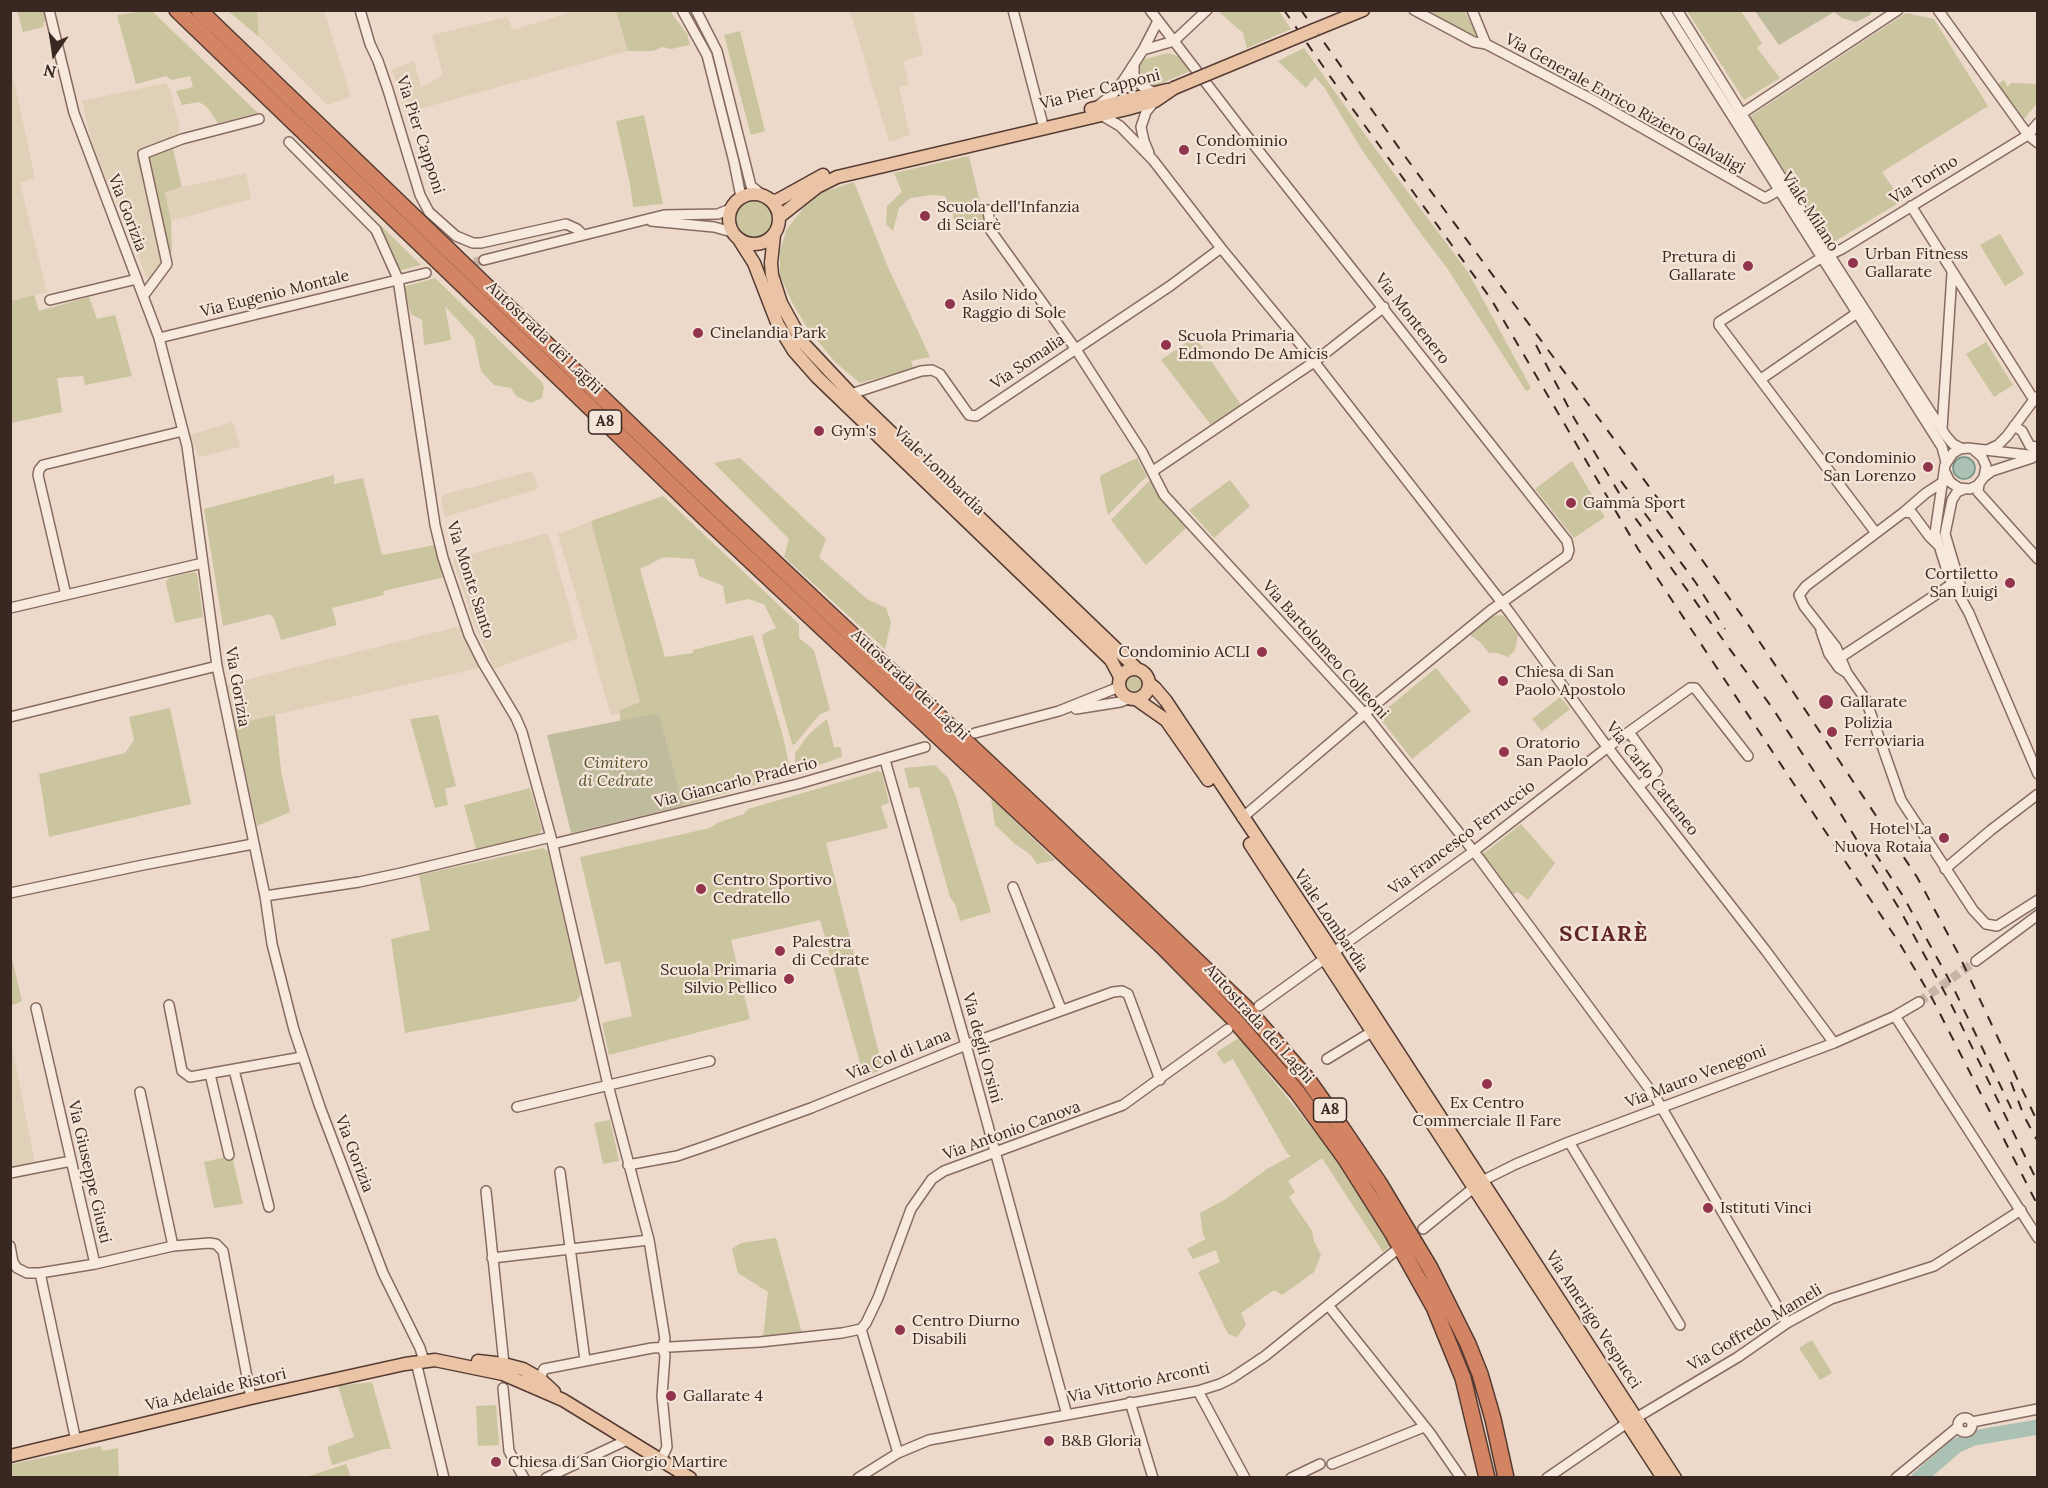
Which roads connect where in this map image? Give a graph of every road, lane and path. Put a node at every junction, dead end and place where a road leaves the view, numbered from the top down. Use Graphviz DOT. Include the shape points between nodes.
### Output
graph roads {
  1 [pos="49,10"];
  2 [pos="177,10"];
  3 [pos="199,10"];
  4 [pos="360,10"];
  5 [pos="682,10"];
  6 [pos="696,10"];
  7 [pos="1013,10"];
  8 [pos="1150,10"];
  9 [pos="1207,10"];
  10 [pos="1363,10"];
  11 [pos="1414,10"];
  12 [pos="1472,10"];
  13 [pos="1665,10"];
  14 [pos="1677,10"];
  15 [pos="1898,10"];
  16 [pos="1938,10"];
  17 [pos="1158,21"];
  18 [pos="1174,41"];
  19 [pos="1486,44"];
  20 [pos="1143,50"];
  21 [pos="1134,64"];
  22 [pos="1154,97"];
  23 [pos="1098,112"];
  24 [pos="1743,112"];
  25 [pos="259,119"];
  26 [pos="1733,119"];
  27 [pos="1042,121"];
  28 [pos="2037,123"];
  29 [pos="2028,135"];
  30 [pos="289,142"];
  31 [pos="2037,143"];
  32 [pos="1153,160"];
  33 [pos="1787,185"];
  34 [pos="1778,190"];
  35 [pos="741,197"];
  36 [pos="766,197"];
  37 [pos="1911,206"];
  38 [pos="730,209"];
  39 [pos="988,210"];
  40 [pos="779,217"];
  41 [pos="648,221"];
  42 [pos="583,235"];
  43 [pos="774,235"];
  44 [pos="736,237"];
  45 [pos="1221,248"];
  46 [pos="1826,257"];
  47 [pos="484,260"];
  48 [pos="426,273"];
  49 [pos="1952,273"];
  50 [pos="137,279"];
  51 [pos="398,279"];
  52 [pos="144,295"];
  53 [pos="50,300"];
  54 [pos="1384,307"];
  55 [pos="1857,313"];
  56 [pos="159,338"];
  57 [pos="1075,348"];
  58 [pos="1314,362"];
  59 [pos="1761,379"];
  60 [pos="851,394"];
  61 [pos="2036,397"];
  62 [pos="2014,426"];
  63 [pos="1942,430"];
  64 [pos="183,431"];
  65 [pos="1961,448"];
  66 [pos="1974,450"];
  67 [pos="1985,451"];
  68 [pos="2037,453"];
  69 [pos="1946,465"];
  70 [pos="1152,471"];
  71 [pos="1982,480"];
  72 [pos="1943,482"];
  73 [pos="1964,489"];
  74 [pos="1904,512"];
  75 [pos="1876,533"];
  76 [pos="1937,544"];
  77 [pos="2037,559"];
  78 [pos="203,563"];
  79 [pos="1952,584"];
  80 [pos="1962,590"];
  81 [pos="66,595"];
  82 [pos="1502,603"];
  83 [pos="10,608"];
  84 [pos="1969,613"];
  85 [pos="1820,629"];
  86 [pos="1841,657"];
  87 [pos="217,666"];
  88 [pos="1137,669"];
  89 [pos="1847,673"];
  90 [pos="1120,682"];
  91 [pos="1149,683"];
  92 [pos="1133,699"];
  93 [pos="1059,711"];
  94 [pos="1365,714"];
  95 [pos="10,717"];
  96 [pos="1629,732"];
  97 [pos="975,733"];
  98 [pos="926,747"];
  99 [pos="1608,747"];
  100 [pos="1748,756"];
  101 [pos="885,760"];
  102 [pos="2037,774"];
  103 [pos="1639,786"];
  104 [pos="2037,794"];
  105 [pos="1242,818"];
  106 [pos="552,840"];
  107 [pos="254,844"];
  108 [pos="1473,851"];
  109 [pos="1945,869"];
  110 [pos="1013,887"];
  111 [pos="10,893"];
  112 [pos="265,896"];
  113 [pos="2037,900"];
  114 [pos="2037,915"];
  115 [pos="1329,955"];
  116 [pos="1976,961"];
  117 [pos="1919,1002"];
  118 [pos="169,1005"];
  119 [pos="1259,1006"];
  120 [pos="36,1008"];
  121 [pos="1061,1010"];
  122 [pos="1896,1016"];
  123 [pos="1228,1029"];
  124 [pos="1373,1031"];
  125 [pos="1834,1043"];
  126 [pos="966,1044"];
  127 [pos="302,1057"];
  128 [pos="1327,1059"];
  129 [pos="710,1061"];
  130 [pos="234,1070"];
  131 [pos="210,1074"];
  132 [pos="1160,1080"];
  133 [pos="609,1085"];
  134 [pos="140,1092"];
  135 [pos="517,1107"];
  136 [pos="1662,1107"];
  137 [pos="1569,1142"];
  138 [pos="995,1151"];
  139 [pos="229,1155"];
  140 [pos="71,1161"];
  141 [pos="628,1165"];
  142 [pos="560,1172"];
  143 [pos="10,1173"];
  144 [pos="1478,1185"];
  145 [pos="486,1191"];
  146 [pos="269,1207"];
  147 [pos="2021,1210"];
  148 [pos="1423,1229"];
  149 [pos="2037,1238"];
  150 [pos="649,1240"];
  151 [pos="10,1246"];
  152 [pos="174,1246"];
  153 [pos="569,1248"];
  154 [pos="1394,1252"];
  155 [pos="492,1258"];
  156 [pos="11,1259"];
  157 [pos="95,1264"];
  158 [pos="40,1273"];
  159 [pos="1328,1305"];
  160 [pos="1434,1307"];
  161 [pos="1787,1323"];
  162 [pos="1680,1324"];
  163 [pos="861,1329"];
  164 [pos="662,1348"];
  165 [pos="585,1360"];
  166 [pos="420,1361"];
  167 [pos="447,1361"];
  168 [pos="504,1364"];
  169 [pos="540,1378"];
  170 [pos="503,1388"];
  171 [pos="1198,1390"];
  172 [pos="251,1398"];
  173 [pos="1130,1402"];
  174 [pos="2037,1409"];
  175 [pos="1067,1415"];
  176 [pos="1493,1419"];
  177 [pos="1632,1420"];
  178 [pos="1424,1427"];
  179 [pos="627,1440"];
  180 [pos="76,1441"];
  181 [pos="898,1453"];
  182 [pos="13,1455"];
  183 [pos="662,1460"];
  184 [pos="1320,1464"];
  185 [pos="1332,1464"];
  186 [pos="444,1478"];
  187 [pos="524,1478"];
  188 [pos="546,1478"];
  189 [pos="690,1478"];
  190 [pos="858,1478"];
  191 [pos="1154,1478"];
  192 [pos="1245,1478"];
  193 [pos="1291,1478"];
  194 [pos="1461,1478"];
  195 [pos="1480,1478"];
  196 [pos="1487,1478"];
  197 [pos="1506,1478"];
  198 [pos="1513,1478"];
  199 [pos="1547,1478"];
  200 [pos="1663,1478"];
  201 [pos="1675,1478"];
  202 [pos="1896,1478"];
  1 -- 50 [label="street, Via Gorizia" via="74,112"];
  2 -- 160 [label="highway, Autostrada dei Laghi / A8" via="705,518 1163,946 1233,1018 1297,1092 1345,1158"];
  3 -- 176 [label="highway, Autostrada dei Laghi / A8" via="718,509 1245,1007 1329,1108 1400,1217 1468,1344"];
  4 -- 42 [label="street, Via Pier Capponi" via="420,195 429,212 456,236 473,243 566,224"];
  5 -- 35 [label="street" via="707,55"];
  6 -- 36 [label="street" via="717,51 751,186"];
  7 -- 27 [label="street"];
  8 -- 17 [label="street, Via Montenero"];
  9 -- 18 [label="street"];
  10 -- 22 [label="main road, Via Pier Capponi, bridge"];
  11 -- 19 [label="street, Via Generale Enrico Riziero Galvaligi" via="1474,42"];
  12 -- 19 [label="street"];
  13 -- 26 [label="street, Viale Milano"];
  14 -- 24 [label="street, Viale Milano"];
  15 -- 24 [label="street"];
  16 -- 29 [label="street"];
  17 -- 18 [label="street, Via Montenero"];
  17 -- 20 [label="street"];
  18 -- 20 [label="street"];
  18 -- 54 [label="street, Via Montenero"];
  19 -- 34 [label="street, Via Generale Enrico Riziero Galvaligi" via="1766,198"];
  20 -- 21 [label="street"];
  21 -- 22 [label="street" via="1134,76"];
  21 -- 23 [label="street"];
  22 -- 23 [label="main road, Via Pier Capponi"];
  22 -- 32 [label="street" via="1141,127"];
  23 -- 27 [label="main road, Via Pier Capponi"];
  23 -- 32 [label="street" via="1120,126"];
  23 -- 40 [label="main road, Via Pier Capponi" via="837,177 816,187"];
  24 -- 26 [label="street"];
  24 -- 33 [label="street, Viale Milano"];
  25 -- 52 [label="street" via="182,139 143,154 167,264"];
  26 -- 34 [label="street, Viale Milano"];
  27 -- 36 [label="main road, Via Pier Capponi" via="832,170 776,201"];
  28 -- 29 [label="street, Via Torino"];
  29 -- 31 [label="street"];
  29 -- 37 [label="street, Via Torino"];
  30 -- 51 [label="street, Via Monte Santo" via="376,230"];
  32 -- 45 [label="street, Via Carlo Cattaneo"];
  33 -- 34 [label="street, Via Generale Enrico Riziero Galvaligi"];
  33 -- 46 [label="street, Viale Milano"];
  34 -- 46 [label="street, Viale Milano"];
  35 -- 36 [label="main road" via="754,193"];
  35 -- 38 [label="main road"];
  36 -- 40 [label="main road" via="777,208"];
  37 -- 46 [label="street, Via Torino"];
  37 -- 49 [label="street"];
  38 -- 41 [label="street" via="718,214 664,216"];
  38 -- 44 [label="main road" via="728,223"];
  39 -- 57 [label="street, Via Bartolomeo Colleoni" via="991,231"];
  40 -- 43 [label="main road"];
  41 -- 42 [label="street"];
  41 -- 44 [label="street" via="714,227"];
  42 -- 47 [label="street"];
  43 -- 44 [label="main road" via="758,244"];
  43 -- 60 [label="main road, Viale Lombardia" via="772,275 785,312 803,343"];
  44 -- 90 [label="main road, Viale Lombardia" via="754,262 778,325 802,360 1110,660"];
  45 -- 57 [label="street, Via Somalia"];
  45 -- 58 [label="street, Via Carlo Cattaneo"];
  46 -- 55 [label="street, Viale Milano"];
  46 -- 59 [label="street, Via Torino" via="1719,322"];
  46 -- 63 [label="street, Viale Milano"];
  48 -- 51 [label="street"];
  49 -- 61 [label="street"];
  49 -- 63 [label="street"];
  50 -- 52 [label="street, Via Gorizia"];
  50 -- 53 [label="street"];
  51 -- 56 [label="street, Via Eugenio Montale"];
  51 -- 106 [label="street, Via Monte Santo" via="443,558 469,635 522,732"];
  52 -- 56 [label="street, Via Gorizia"];
  54 -- 58 [label="street"];
  54 -- 82 [label="street, Via Montenero" via="1567,541 1567,556"];
  55 -- 59 [label="street"];
  55 -- 69 [label="street, Viale Milano" via="1942,447"];
  56 -- 64 [label="street, Via Gorizia"];
  57 -- 60 [label="street, Via Somalia" via="976,416 969,415 940,374 932,370"];
  57 -- 70 [label="street, Via Bartolomeo Colleoni"];
  58 -- 70 [label="street"];
  58 -- 82 [label="street, Via Carlo Cattaneo"];
  59 -- 75 [label="street"];
  60 -- 88 [label="main road, Viale Lombardia"];
  61 -- 62 [label="street"];
  62 -- 67 [label="street" via="1998,445"];
  62 -- 68 [label="street" via="2022,430"];
  63 -- 65 [label="street, Viale Milano"];
  64 -- 78 [label="street, Via Gorizia"];
  64 -- 81 [label="street" via="43,465 39,470"];
  65 -- 66 [label="street"];
  65 -- 69 [label="street"];
  66 -- 67 [label="street"];
  66 -- 71 [label="street" via="1985,462"];
  67 -- 68 [label="street"];
  68 -- 71 [label="street" via="1992,471"];
  69 -- 72 [label="street"];
  69 -- 73 [label="street" via="1950,482"];
  70 -- 94 [label="street, Via Bartolomeo Colleoni" via="1164,495"];
  71 -- 73 [label="street" via="1973,488"];
  71 -- 77 [label="street" via="1978,492"];
  72 -- 74 [label="street"];
  72 -- 76 [label="street" via="1936,521"];
  73 -- 80 [label="street" via="1952,500 1945,534"];
  74 -- 75 [label="street"];
  74 -- 76 [label="street" via="1912,513"];
  75 -- 85 [label="street" via="1801,590 1804,606"];
  76 -- 79 [label="street"];
  78 -- 81 [label="street"];
  78 -- 87 [label="street, Via Gorizia"];
  79 -- 80 [label="street"];
  79 -- 84 [label="street"];
  79 -- 86 [label="street"];
  80 -- 84 [label="street"];
  81 -- 83 [label="street"];
  82 -- 94 [label="street"];
  82 -- 99 [label="street, Via Carlo Cattaneo"];
  84 -- 102 [label="street"];
  85 -- 86 [label="street"];
  85 -- 89 [label="street" via="1829,654 1839,669"];
  86 -- 89 [label="street"];
  87 -- 95 [label="street"];
  87 -- 107 [label="street, Via Gorizia"];
  88 -- 90 [label="main road" via="1127,670"];
  88 -- 91 [label="main road"];
  89 -- 109 [label="street" via="1866,700 1897,792"];
  90 -- 92 [label="main road" via="1125,696"];
  90 -- 93 [label="street"];
  91 -- 92 [label="main road" via="1143,696"];
  91 -- 105 [label="main road, Viale Lombardia" via="1166,701"];
  92 -- 93 [label="street"];
  92 -- 115 [label="main road, Viale Lombardia" via="1166,720 1176,732"];
  93 -- 97 [label="street"];
  94 -- 105 [label="street"];
  94 -- 108 [label="street, Via Bartolomeo Colleoni"];
  96 -- 99 [label="street, Via Francesco Ferruccio"];
  96 -- 100 [label="street, Via Francesco Ferruccio" via="1695,688"];
  96 -- 103 [label="street" via="1657,771"];
  98 -- 101 [label="street, Via Giancarlo Praderio"];
  99 -- 103 [label="street, Via Carlo Cattaneo"];
  99 -- 108 [label="street, Via Francesco Ferruccio"];
  101 -- 106 [label="street, Via Giancarlo Praderio" via="671,816"];
  101 -- 126 [label="street, Via degli Orsini"];
  103 -- 125 [label="street, Via Carlo Cattaneo"];
  104 -- 109 [label="street"];
  105 -- 115 [label="main road, Viale Lombardia"];
  106 -- 112 [label="street, Via Giancarlo Praderio" via="380,878"];
  106 -- 133 [label="street, Via Monte Santo"];
  107 -- 111 [label="street"];
  107 -- 112 [label="street, Via Gorizia"];
  108 -- 115 [label="street, Via Francesco Ferruccio"];
  108 -- 136 [label="street, Via Bartolomeo Colleoni"];
  109 -- 113 [label="street" via="1986,924 2001,925"];
  110 -- 121 [label="street"];
  112 -- 127 [label="street, Via Gorizia" via="272,944"];
  114 -- 116 [label="street"];
  115 -- 119 [label="street"];
  115 -- 124 [label="main road, Viale Lombardia"];
  115 -- 144 [label="main road, Viale Lombardia"];
  117 -- 122 [label="street, Via Mauro Venegoni"];
  118 -- 131 [label="street" via="182,1071 190,1077"];
  120 -- 140 [label="street, Via Giuseppe Giusti"];
  121 -- 126 [label="street, Via Col di Lana"];
  121 -- 132 [label="street, Via Col di Lana" via="1113,992 1128,994"];
  122 -- 125 [label="street, Via Mauro Venegoni"];
  122 -- 147 [label="street"];
  123 -- 132 [label="street, Via Antonio Canova"];
  124 -- 128 [label="street"];
  124 -- 144 [label="main road, Viale Lombardia"];
  125 -- 136 [label="street, Via Mauro Venegoni"];
  126 -- 138 [label="street, Via degli Orsini"];
  126 -- 141 [label="street, Via Col di Lana" via="712,1144 677,1156"];
  127 -- 130 [label="street"];
  127 -- 166 [label="street, Via Gorizia" via="383,1273 420,1348"];
  129 -- 133 [label="street"];
  130 -- 131 [label="street"];
  130 -- 146 [label="street"];
  131 -- 139 [label="street"];
  132 -- 138 [label="street, Via Antonio Canova" via="1123,1105"];
  133 -- 135 [label="street"];
  133 -- 141 [label="street, Via Monte Santo"];
  134 -- 152 [label="street"];
  136 -- 137 [label="street, Via Mauro Venegoni"];
  136 -- 161 [label="street, Via Bartolomeo Colleoni"];
  137 -- 144 [label="street, Via Mauro Venegoni"];
  137 -- 162 [label="street"];
  138 -- 163 [label="street, Via Antonio Canova" via="944,1171 925,1188 911,1209 878,1298"];
  138 -- 175 [label="street, Via degli Orsini"];
  140 -- 143 [label="street"];
  140 -- 157 [label="street, Via Giuseppe Giusti"];
  141 -- 150 [label="street, Via Monte Santo"];
  142 -- 153 [label="street"];
  144 -- 148 [label="street"];
  144 -- 177 [label="main road, Via Amerigo Vespucci" via="1502,1229"];
  145 -- 155 [label="street"];
  147 -- 149 [label="street"];
  147 -- 161 [label="street, Via Goffredo Mameli" via="1934,1266 1831,1299"];
  150 -- 153 [label="street"];
  150 -- 164 [label="street, Via Monte Santo" via="665,1339"];
  151 -- 156 [label="street"];
  152 -- 157 [label="street, Via Giuseppe Giusti"];
  152 -- 172 [label="street, Via Giuseppe Giusti" via="209,1243 223,1251"];
  153 -- 155 [label="street"];
  153 -- 165 [label="street"];
  154 -- 159 [label="street, Via Vittorio Arconti"];
  155 -- 168 [label="street"];
  156 -- 158 [label="street" via="22,1271"];
  157 -- 158 [label="street"];
  158 -- 180 [label="street"];
  159 -- 171 [label="street, Via Vittorio Arconti" via="1238,1375"];
  159 -- 178 [label="street"];
  160 -- 195 [label="highway"];
  160 -- 196 [label="highway, Autostrada dei Laghi / A8" via="1463,1378"];
  161 -- 177 [label="street, Via Goffredo Mameli"];
  163 -- 164 [label="street" via="760,1342"];
  163 -- 181 [label="street"];
  164 -- 165 [label="street"];
  164 -- 183 [label="street, Via Monte Santo" via="667,1447"];
  165 -- 169 [label="street"];
  166 -- 167 [label="main road, Via Adelaide Ristori"];
  166 -- 172 [label="main road, Via Adelaide Ristori"];
  166 -- 186 [label="street, Via Gorizia"];
  167 -- 168 [label="main road"];
  167 -- 169 [label="main road"];
  168 -- 169 [label="main road"];
  169 -- 179 [label="main road" via="563,1400"];
  170 -- 187 [label="street" via="509,1450"];
  171 -- 173 [label="street, Via Vittorio Arconti"];
  171 -- 192 [label="street"];
  172 -- 180 [label="main road, Via Adelaide Ristori"];
  173 -- 175 [label="street, Via Vittorio Arconti"];
  173 -- 191 [label="street"];
  174 -- 202 [label="street" via="1972,1422 1962,1418 1958,1427"];
  175 -- 181 [label="street, Via Vittorio Arconti" via="929,1440"];
  176 -- 197 [label="highway, Autostrada dei Laghi / A8"];
  176 -- 198 [label="highway"];
  177 -- 199 [label="street, Via Goffredo Mameli"];
  177 -- 200 [label="main road, Via Amerigo Vespucci"];
  177 -- 201 [label="main road, Via Amerigo Vespucci"];
  178 -- 185 [label="street"];
  178 -- 194 [label="street"];
  179 -- 183 [label="main road"];
  179 -- 188 [label="street"];
  180 -- 182 [label="main road, Via Adelaide Ristori"];
  181 -- 190 [label="street, Via Vittorio Arconti"];
  183 -- 189 [label="main road"];
  184 -- 193 [label="street"];
}
